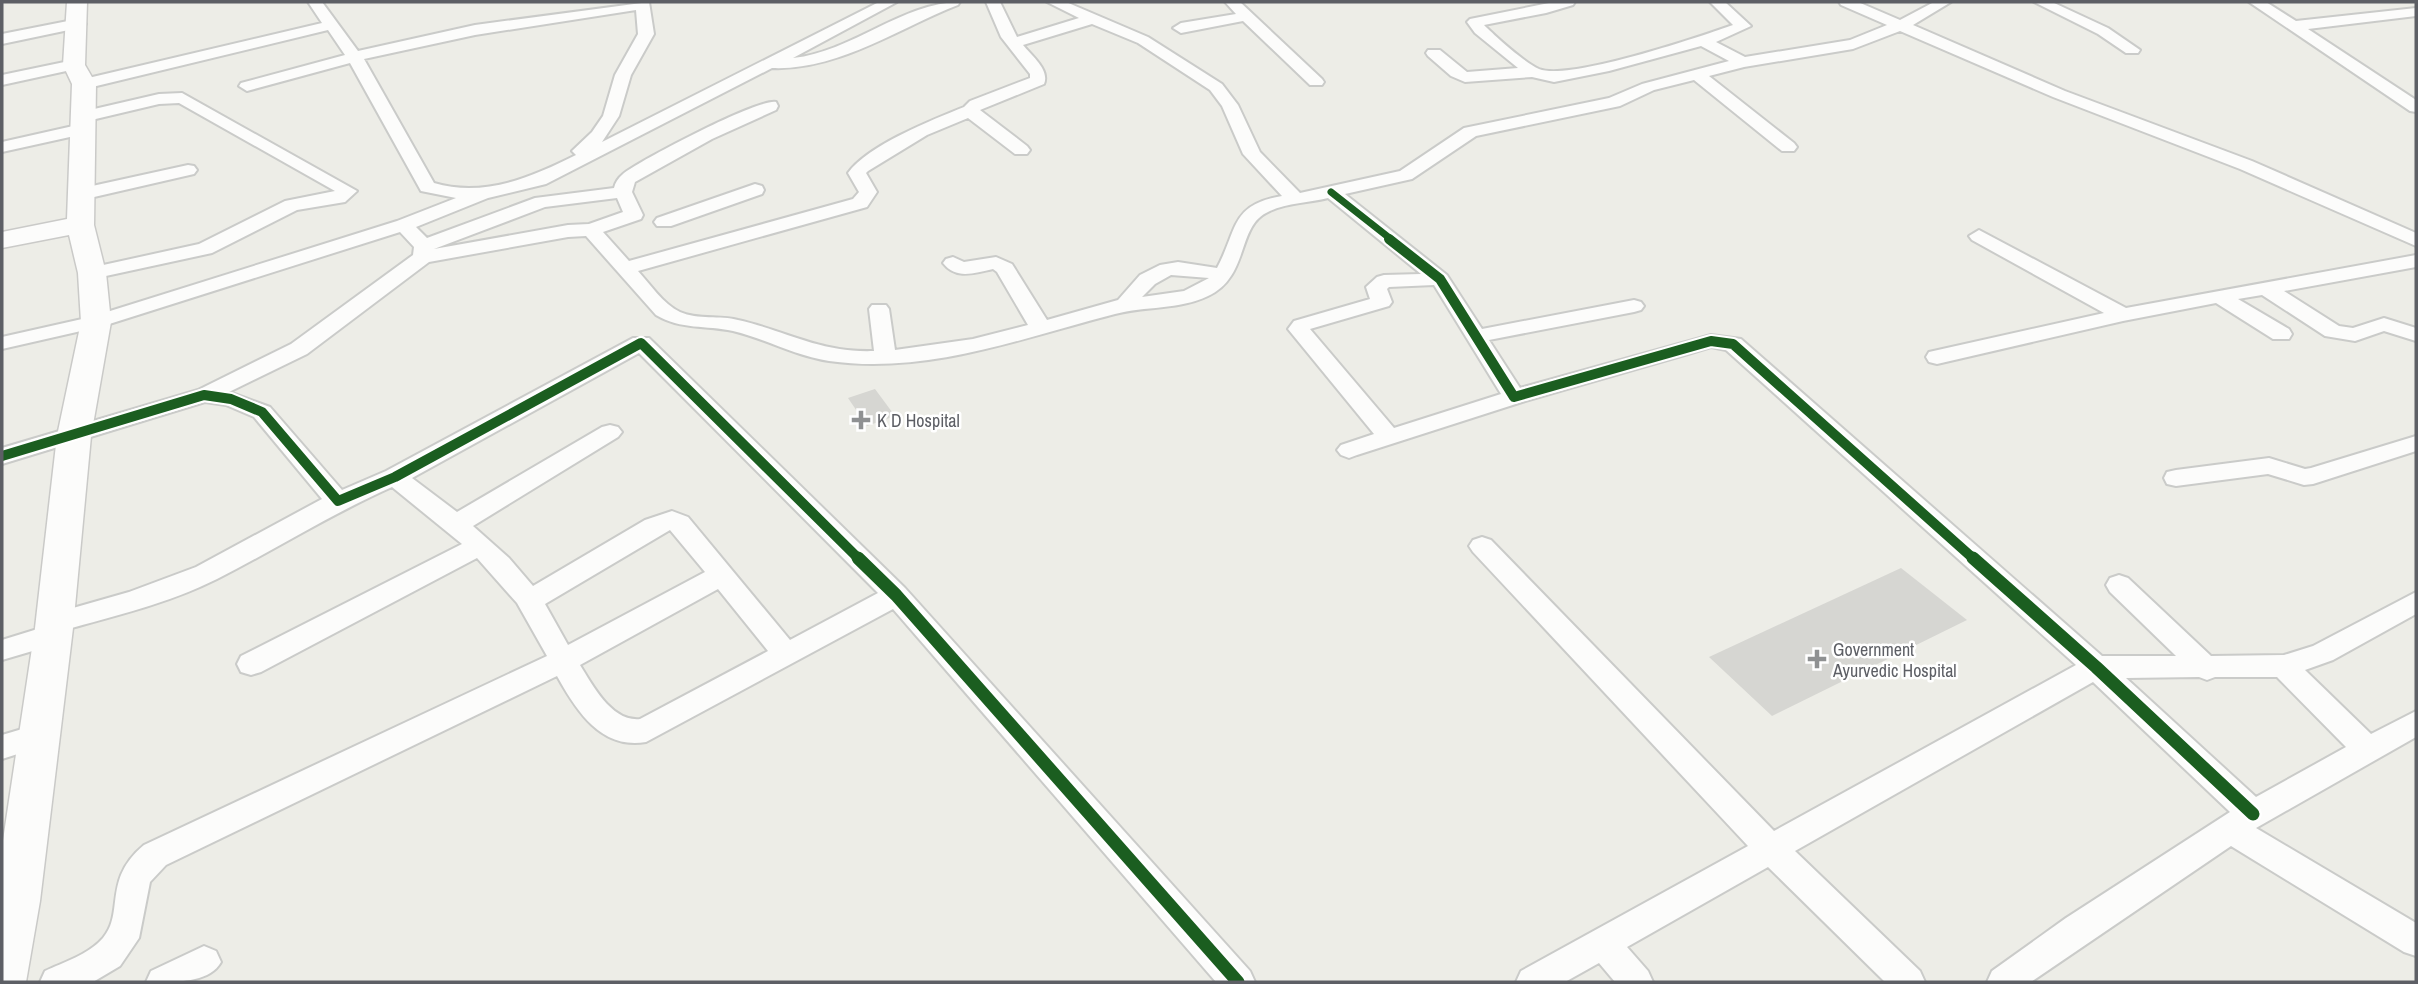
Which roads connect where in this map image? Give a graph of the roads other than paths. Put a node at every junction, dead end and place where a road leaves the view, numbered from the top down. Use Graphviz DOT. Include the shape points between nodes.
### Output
graph roads {
  1 [pos="316,2"];
  2 [pos="890,2"];
  3 [pos="953,2"];
  4 [pos="993,2"];
  5 [pos="1054,2"];
  6 [pos="1232,2"];
  7 [pos="1568,2"];
  8 [pos="1717,2"];
  9 [pos="1846,2"];
  10 [pos="1944,2"];
  11 [pos="2041,2"];
  12 [pos="2256,2"];
  13 [pos="2333,2"];
  14 [pos="643,3"];
  15 [pos="2416,12"];
  16 [pos="78,13"];
  17 [pos="1247,16"];
  18 [pos="1094,18"];
  19 [pos="2356,18"];
  20 [pos="1902,24"];
  21 [pos="332,25"];
  22 [pos="2296,26"];
  23 [pos="1181,28"];
  24 [pos="2,39"];
  25 [pos="1703,41"];
  26 [pos="1014,43"];
  27 [pos="2132,50"];
  28 [pos="1434,53"];
  29 [pos="354,56"];
  30 [pos="1743,62"];
  31 [pos="768,64"];
  32 [pos="1532,72"];
  33 [pos="1696,73"];
  34 [pos="2,80"];
  35 [pos="1316,82"];
  36 [pos="247,86"];
  37 [pos="81,99"];
  38 [pos="771,106"];
  39 [pos="2416,107"];
  40 [pos="970,111"];
  41 [pos="2,147"];
  42 [pos="1788,147"];
  43 [pos="1021,150"];
  44 [pos="188,170"];
  45 [pos="540,180"];
  46 [pos="755,190"];
  47 [pos="623,192"];
  48 [pos="1331,192"];
  49 [pos="482,194"];
  50 [pos="1296,200"];
  51 [pos="542,202"];
  52 [pos="81,209"];
  53 [pos="634,215"];
  54 [pos="664,222"];
  55 [pos="404,225"];
  56 [pos="591,230"];
  57 [pos="1979,236"];
  58 [pos="2,240"];
  59 [pos="2416,240"];
  60 [pos="694,248"];
  61 [pos="424,252"];
  62 [pos="2416,261"];
  63 [pos="953,263"];
  64 [pos="626,268"];
  65 [pos="92,273"];
  66 [pos="1224,275"];
  67 [pos="1440,279"];
  68 [pos="2265,288"];
  69 [pos="2222,298"];
  70 [pos="1125,305"];
  71 [pos="1634,306"];
  72 [pos="879,309"];
  73 [pos="2123,315"];
  74 [pos="678,320"];
  75 [pos="96,322"];
  76 [pos="1041,328"];
  77 [pos="2281,334"];
  78 [pos="2416,335"];
  79 [pos="1476,336"];
  80 [pos="2,343"];
  81 [pos="641,343"];
  82 [pos="885,356"];
  83 [pos="1937,357"];
  84 [pos="204,395"];
  85 [pos="1514,397"];
  86 [pos="610,432"];
  87 [pos="74,436"];
  88 [pos="1389,437"];
  89 [pos="2416,443"];
  90 [pos="1349,450"];
  91 [pos="2,456"];
  92 [pos="395,477"];
  93 [pos="2176,478"];
  94 [pos="338,501"];
  95 [pos="455,525"];
  96 [pos="479,546"];
  97 [pos="1482,546"];
  98 [pos="721,575"];
  99 [pos="2119,584"];
  100 [pos="896,595"];
  101 [pos="529,601"];
  102 [pos="2416,602"];
  103 [pos="54,629"];
  104 [pos="2,650"];
  105 [pos="785,653"];
  106 [pos="563,661"];
  107 [pos="251,664"];
  108 [pos="2284,666"];
  109 [pos="2096,667"];
  110 [pos="2207,668"];
  111 [pos="2416,723"];
  112 [pos="39,736"];
  113 [pos="2,747"];
  114 [pos="2368,750"];
  115 [pos="2242,821"];
  116 [pos="1771,849"];
  117 [pos="9,904"];
  118 [pos="2416,941"];
  119 [pos="1603,943"];
  120 [pos="204,962"];
  121 [pos="2,980"];
  122 [pos="57,982"];
  123 [pos="163,982"];
  124 [pos="1238,982"];
  125 [pos="1533,982"];
  126 [pos="1636,982"];
  127 [pos="1908,982"];
  128 [pos="2004,982"];
  1 -- 21 [label="street"];
  2 -- 31 [label="street"];
  3 -- 31 [label="street" via="815,60"];
  4 -- 26 [label="street"];
  5 -- 18 [label="street"];
  6 -- 17 [label="street"];
  7 -- 32 [label="street" via="1475,22"];
  8 -- 25 [label="street" via="1743,26"];
  9 -- 20 [label="street"];
  10 -- 20 [label="street"];
  11 -- 27 [label="street"];
  12 -- 22 [label="street"];
  13 -- 19 [label="street"];
  14 -- 29 [label="street" via="474,30"];
  14 -- 45 [label="street" via="646,34 623,75 605,126 587,147"];
  15 -- 19 [label="street"];
  16 -- 24 [label="street"];
  16 -- 37 [label="street"];
  17 -- 23 [label="street"];
  17 -- 35 [label="street"];
  18 -- 26 [label="street"];
  18 -- 50 [label="street" via="1143,40 1216,87 1230,105 1252,154"];
  19 -- 22 [label="street"];
  20 -- 30 [label="street" via="1853,44"];
  20 -- 59 [label="street" via="2059,94 2308,191"];
  21 -- 29 [label="street"];
  21 -- 37 [label="street"];
  22 -- 39 [label="street"];
  25 -- 30 [label="street"];
  25 -- 32 [label="street" via="1554,77"];
  26 -- 40 [label="street" via="1038,74 1038,81"];
  28 -- 32 [label="street" via="1465,77"];
  29 -- 36 [label="street"];
  29 -- 49 [label="street" via="427,187"];
  30 -- 33 [label="street"];
  31 -- 45 [label="street"];
  33 -- 42 [label="street"];
  33 -- 48 [label="street" via="1605,104 1470,132 1406,175"];
  34 -- 37 [label="street"];
  37 -- 41 [label="street"];
  37 -- 52 [label="street"];
  37 -- 65 [label="street" via="182,99 348,191 338,198 292,205 205,249"];
  38 -- 47 [label="street" via="635,174 623,184"];
  40 -- 43 [label="street"];
  40 -- 60 [label="street" via="921,131 868,162 857,173 868,192 860,203"];
  44 -- 52 [label="street"];
  45 -- 49 [label="street"];
  45 -- 51 [label="street"];
  46 -- 54 [label="street"];
  47 -- 51 [label="street"];
  47 -- 53 [label="street"];
  48 -- 50 [label="street"];
  48 -- 67 [label="street"];
  49 -- 55 [label="street"];
  50 -- 66 [label="street" via="1266,206 1248,218"];
  51 -- 61 [label="street"];
  52 -- 58 [label="street"];
  52 -- 65 [label="street"];
  53 -- 54 [label="street"];
  53 -- 56 [label="street"];
  54 -- 60 [label="street"];
  55 -- 61 [label="street"];
  55 -- 75 [label="street"];
  56 -- 61 [label="street"];
  56 -- 64 [label="street"];
  57 -- 73 [label="street"];
  60 -- 64 [label="street"];
  61 -- 84 [label="street" via="299,349"];
  62 -- 68 [label="street"];
  63 -- 76 [label="street" via="960,268 996,263 1005,268"];
  64 -- 74 [label="street" via="663,311"];
  65 -- 75 [label="street"];
  66 -- 70 [label="street" via="1201,292"];
  66 -- 70 [label="street" via="1165,268 1145,279"];
  67 -- 79 [label="street"];
  67 -- 88 [label="street" via="1384,281 1376,287 1382,302 1301,325 1299,330"];
  68 -- 69 [label="street"];
  68 -- 78 [label="street" via="2333,331 2355,335 2384,324"];
  69 -- 73 [label="street"];
  69 -- 77 [label="street"];
  70 -- 76 [label="street"];
  71 -- 79 [label="street"];
  72 -- 82 [label="street"];
  73 -- 83 [label="street"];
  74 -- 81 [label="street"];
  74 -- 82 [label="street" via="732,324 818,353"];
  75 -- 80 [label="street"];
  75 -- 87 [label="street"];
  76 -- 82 [label="street" via="944,350"];
  79 -- 85 [label="street"];
  81 -- 92 [label="street"];
  81 -- 100 [label="street"];
  84 -- 87 [label="street"];
  84 -- 94 [label="street" via="231,399 262,412"];
  85 -- 88 [label="street"];
  85 -- 109 [label="street" via="1711,341 1733,344"];
  86 -- 95 [label="street"];
  87 -- 91 [label="street"];
  87 -- 103 [label="street"];
  88 -- 90 [label="street"];
  89 -- 93 [label="street" via="2313,476 2269,466"];
  92 -- 94 [label="street"];
  92 -- 95 [label="street"];
  94 -- 103 [label="street" via="205,574"];
  95 -- 96 [label="street"];
  96 -- 101 [label="street"];
  96 -- 107 [label="street"];
  97 -- 116 [label="street"];
  98 -- 101 [label="street" via="679,523 671,520"];
  98 -- 105 [label="street"];
  98 -- 106 [label="street"];
  99 -- 110 [label="street"];
  100 -- 105 [label="street"];
  100 -- 124 [label="street"];
  101 -- 106 [label="street"];
  102 -- 108 [label="street" via="2323,653"];
  103 -- 104 [label="street"];
  103 -- 112 [label="street"];
  105 -- 106 [label="street" via="646,730 629,734 602,718"];
  106 -- 122 [label="street" via="155,855 135,873 127,925 113,952"];
  108 -- 110 [label="street"];
  108 -- 114 [label="street"];
  109 -- 110 [label="street"];
  109 -- 115 [label="street"];
  109 -- 116 [label="street"];
  111 -- 114 [label="street"];
  112 -- 113 [label="street"];
  112 -- 117 [label="street"];
  114 -- 115 [label="street"];
  115 -- 118 [label="street"];
  115 -- 128 [label="street"];
  116 -- 119 [label="street"];
  116 -- 127 [label="street"];
  117 -- 121 [label="street"];
  119 -- 125 [label="street"];
  119 -- 126 [label="street"];
  120 -- 123 [label="street"];
}
